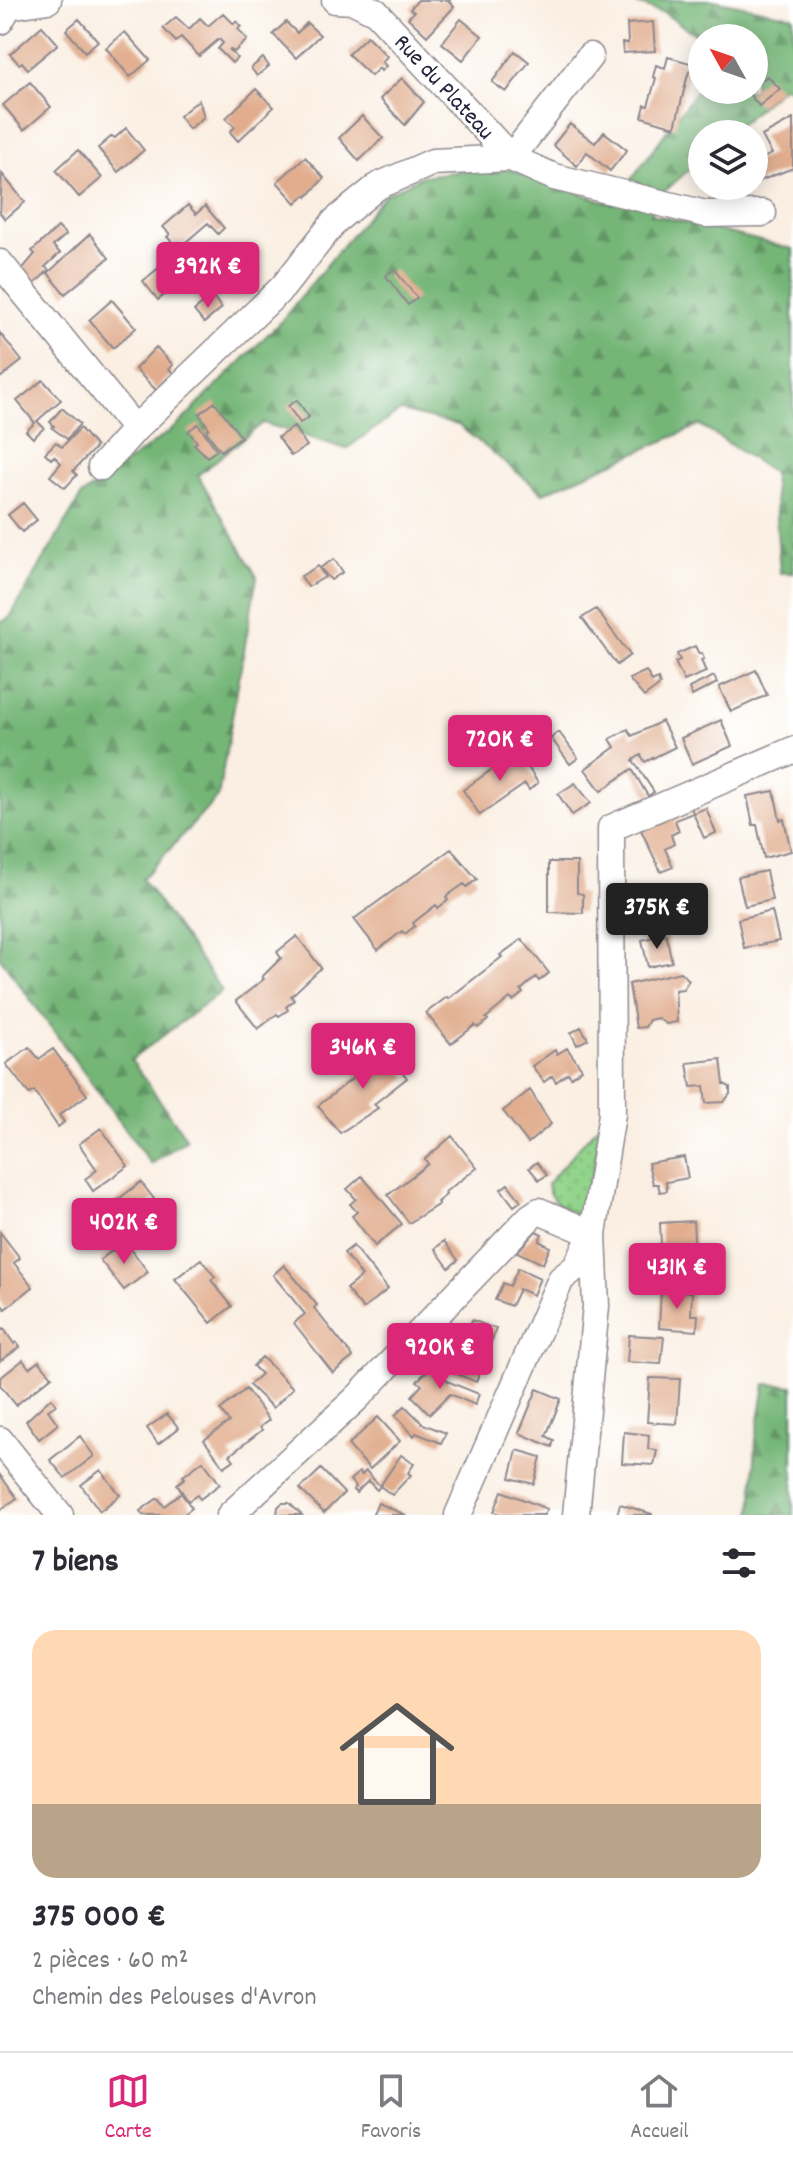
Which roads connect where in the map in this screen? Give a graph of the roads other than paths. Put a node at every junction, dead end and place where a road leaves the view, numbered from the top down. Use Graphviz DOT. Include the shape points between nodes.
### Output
graph roads {
  1 [pos="48,0"];
  2 [pos="335,0"];
  3 [pos="0,21"];
  4 [pos="590,56"];
  5 [pos="511,158"];
  6 [pos="763,213"];
  7 [pos="0,263"];
  8 [pos="135,429"];
  9 [pos="101,467"];
  10 [pos="792,759"];
  11 [pos="593,1234"];
  12 [pos="0,1440"];
  13 [pos="60,1515"];
  14 [pos="230,1515"];
  15 [pos="458,1515"];
  16 [pos="576,1515"];
  1 -- 3 [label="street" via="9,6"];
  2 -- 5 [label="street, Rue du Plateau" via="354,1 376,12"];
  4 -- 5 [label="street"];
  5 -- 6 [label="street" via="554,177 706,214"];
  5 -- 8 [label="street" via="433,162 378,186 335,221 283,287"];
  7 -- 8 [label="street"];
  8 -- 9 [label="street"];
  10 -- 11 [label="street" via="611,828 612,1114"];
  11 -- 14 [label="street" via="539,1211 530,1217 357,1398"];
  11 -- 15 [label="street" via="576,1267 561,1279"];
  11 -- 16 [label="street" via="596,1306"];
  12 -- 13 [label="street"];
}
